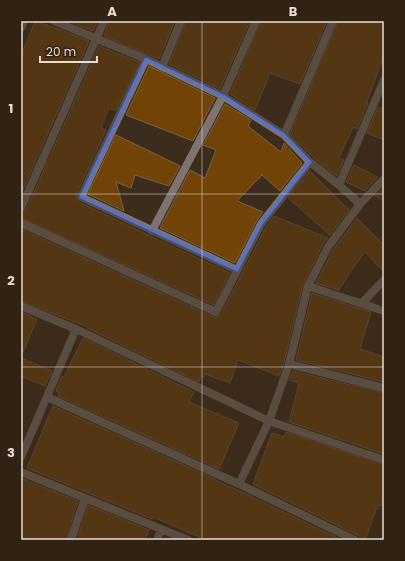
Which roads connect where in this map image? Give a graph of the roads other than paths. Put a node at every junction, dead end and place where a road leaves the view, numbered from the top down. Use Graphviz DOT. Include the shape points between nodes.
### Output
graph roads {
  1 [pos="24,21"];
  2 [pos="54,21"];
  3 [pos="104,21"];
  4 [pos="181,21"];
  5 [pos="256,21"];
  6 [pos="333,21"];
  7 [pos="21,28"];
  8 [pos="96,38"];
  9 [pos="146,59"];
  10 [pos="162,67"];
  11 [pos="384,80"];
  12 [pos="223,96"];
  13 [pos="284,136"];
  14 [pos="310,162"];
  15 [pos="384,179"];
  16 [pos="339,185"];
  17 [pos="360,204"];
  18 [pos="21,208"];
  19 [pos="21,223"];
  20 [pos="152,231"];
  21 [pos="237,270"];
  22 [pos="384,280"];
  23 [pos="308,286"];
  24 [pos="362,303"];
  25 [pos="21,306"];
  26 [pos="384,310"];
  27 [pos="76,329"];
  28 [pos="289,364"];
  29 [pos="384,388"];
  30 [pos="47,397"];
  31 [pos="269,421"];
  32 [pos="21,457"];
  33 [pos="384,460"];
  34 [pos="21,472"];
  35 [pos="239,484"];
  36 [pos="85,498"];
  37 [pos="161,529"];
  38 [pos="70,540"];
  39 [pos="157,540"];
  40 [pos="188,540"];
  41 [pos="355,540"];
  1 -- 7 [label="street"];
  2 -- 8 [label="street"];
  3 -- 8 [label="street"];
  4 -- 10 [label="street"];
  5 -- 12 [label="street"];
  6 -- 13 [label="street"];
  8 -- 9 [label="street"];
  8 -- 18 [label="street"];
  9 -- 10 [label="street"];
  9 -- 20 [label="street" via="81,197"];
  10 -- 12 [label="street"];
  11 -- 16 [label="street"];
  12 -- 13 [label="street"];
  12 -- 20 [label="street"];
  13 -- 14 [label="street"];
  14 -- 16 [label="street"];
  14 -- 21 [label="street" via="262,224"];
  15 -- 17 [label="street"];
  16 -- 17 [label="street"];
  17 -- 23 [label="street" via="328,247"];
  19 -- 21 [label="street" via="216,312"];
  20 -- 21 [label="street"];
  22 -- 24 [label="street"];
  23 -- 24 [label="street"];
  23 -- 28 [label="street"];
  24 -- 26 [label="street"];
  25 -- 27 [label="street"];
  27 -- 30 [label="street"];
  27 -- 31 [label="street"];
  28 -- 29 [label="street"];
  28 -- 31 [label="street"];
  30 -- 32 [label="street"];
  30 -- 35 [label="street"];
  31 -- 33 [label="street"];
  31 -- 35 [label="street"];
  34 -- 36 [label="street"];
  35 -- 41 [label="street"];
  36 -- 37 [label="street"];
  36 -- 38 [label="street"];
  37 -- 39 [label="street"];
  37 -- 40 [label="street"];
}
